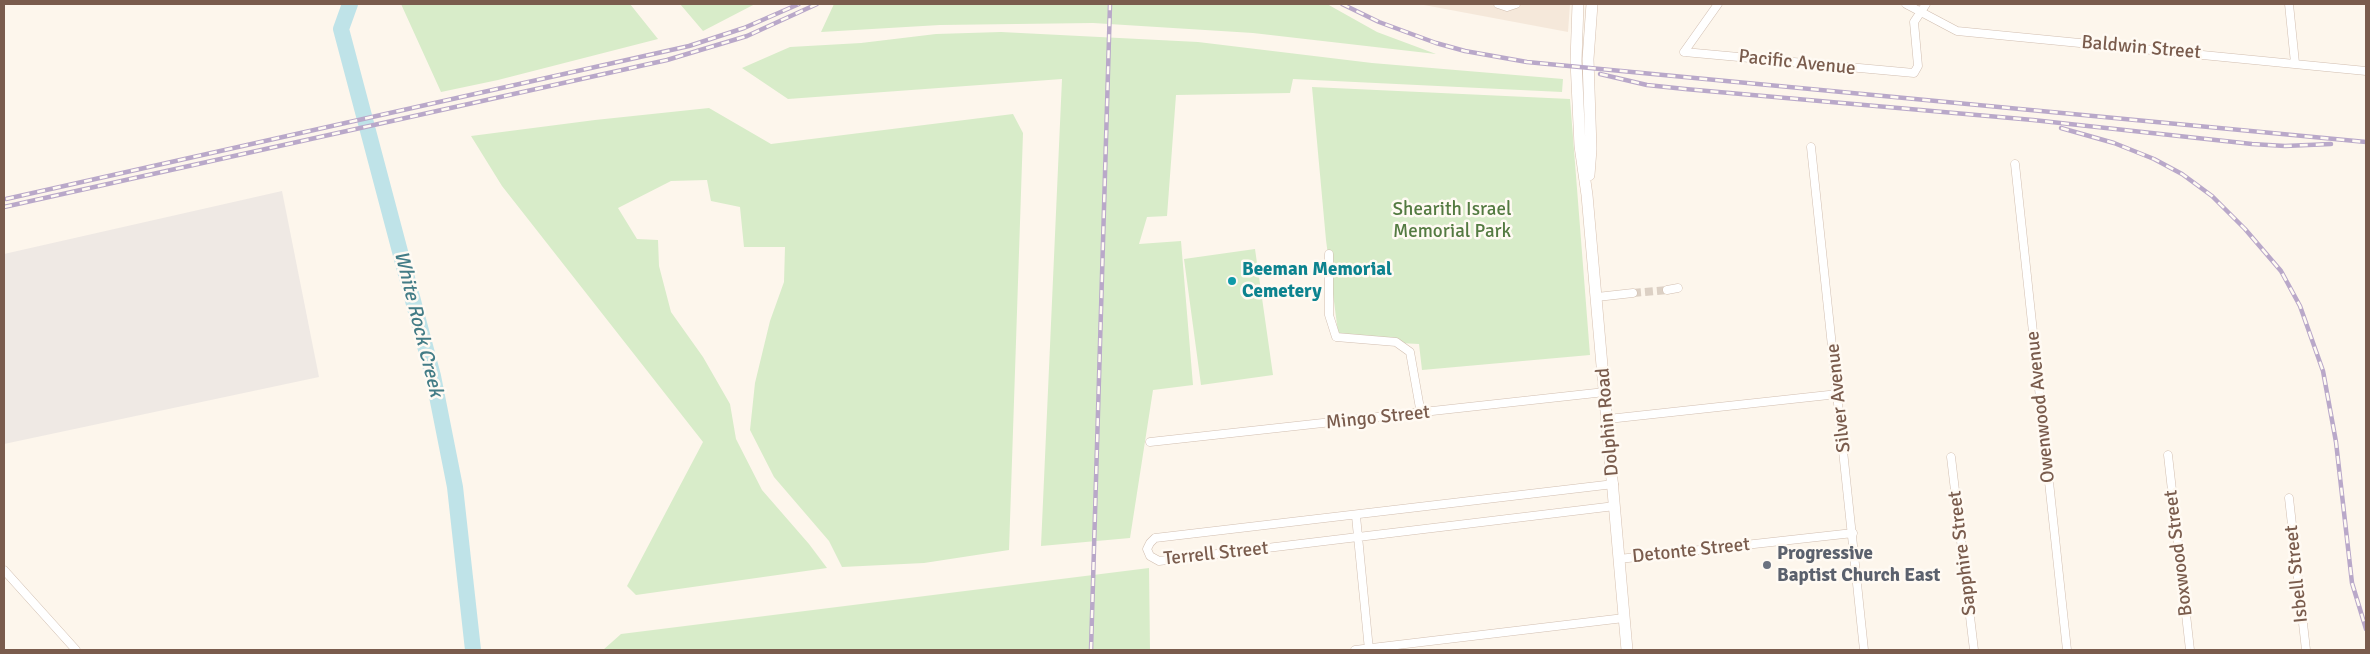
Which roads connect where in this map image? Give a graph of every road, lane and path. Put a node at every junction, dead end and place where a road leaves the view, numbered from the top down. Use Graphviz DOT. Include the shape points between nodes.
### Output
graph roads {
  1 [pos="1498,4"];
  2 [pos="1516,4"];
  3 [pos="1578,4"];
  4 [pos="1592,4"];
  5 [pos="1718,4"];
  6 [pos="1906,4"];
  7 [pos="1926,4"];
  8 [pos="2289,4"];
  9 [pos="1920,12"];
  10 [pos="2295,63"];
  11 [pos="2366,71"];
  12 [pos="1811,146"];
  13 [pos="2015,164"];
  14 [pos="1587,195"];
  15 [pos="1329,254"];
  16 [pos="1678,288"];
  17 [pos="1667,290"];
  18 [pos="1633,293"];
  19 [pos="1597,296"];
  20 [pos="1605,392"];
  21 [pos="1838,394"];
  22 [pos="1421,414"];
  23 [pos="1608,419"];
  24 [pos="1150,442"];
  25 [pos="2168,455"];
  26 [pos="1951,456"];
  27 [pos="1614,484"];
  28 [pos="2289,498"];
  29 [pos="1615,506"];
  30 [pos="1356,516"];
  31 [pos="1852,533"];
  32 [pos="1357,538"];
  33 [pos="1619,559"];
  34 [pos="4,570"];
  35 [pos="1624,618"];
  36 [pos="76,650"];
  37 [pos="1355,650"];
  38 [pos="1369,650"];
  39 [pos="1627,650"];
  40 [pos="1864,650"];
  41 [pos="1974,650"];
  42 [pos="2067,650"];
  43 [pos="2190,650"];
  44 [pos="2306,650"];
  1 -- 2 [label="street" via="1507,7"];
  3 -- 14 [label="main road, Dolphin Road" via="1576,60"];
  4 -- 14 [label="main road, Dolphin Road" via="1588,59 1591,149"];
  5 -- 9 [label="street, Pacific Avenue" via="1684,52 1910,74 1918,66 1914,22"];
  6 -- 9 [label="street, Baldwin Street"];
  7 -- 9 [label="street"];
  8 -- 10 [label="street"];
  9 -- 10 [label="street, Baldwin Street" via="1957,31"];
  10 -- 11 [label="street, Baldwin Street"];
  12 -- 21 [label="street, Silver Avenue"];
  13 -- 42 [label="street, Owenwood Avenue"];
  14 -- 19 [label="main road, Dolphin Road"];
  15 -- 22 [label="street" via="1329,315 1336,338 1396,342 1410,352"];
  16 -- 17 [label="street"];
  18 -- 19 [label="street"];
  19 -- 20 [label="main road, Dolphin Road"];
  20 -- 22 [label="street, Mingo Street"];
  20 -- 23 [label="main road, Dolphin Road"];
  21 -- 23 [label="street"];
  21 -- 31 [label="street, Silver Avenue"];
  22 -- 24 [label="street, Mingo Street"];
  23 -- 27 [label="main road, Dolphin Road"];
  25 -- 43 [label="street, Boxwood Street"];
  26 -- 41 [label="street, Sapphire Street"];
  27 -- 29 [label="main road, Dolphin Road"];
  27 -- 30 [label="street, Terrell Street"];
  28 -- 44 [label="street, Isbell Street"];
  29 -- 32 [label="street, Terrell Street"];
  29 -- 33 [label="main road, Dolphin Road"];
  30 -- 32 [label="street"];
  30 -- 32 [label="street, Terrell Street" via="1156,538 1147,549 1152,559 1159,561"];
  31 -- 33 [label="street, Detonte Street"];
  31 -- 40 [label="street, Silver Avenue"];
  32 -- 38 [label="street"];
  33 -- 35 [label="main road, Dolphin Road"];
  34 -- 36 [label="street"];
  35 -- 38 [label="street"];
  35 -- 39 [label="main road, Dolphin Road"];
  37 -- 38 [label="street"];
}
